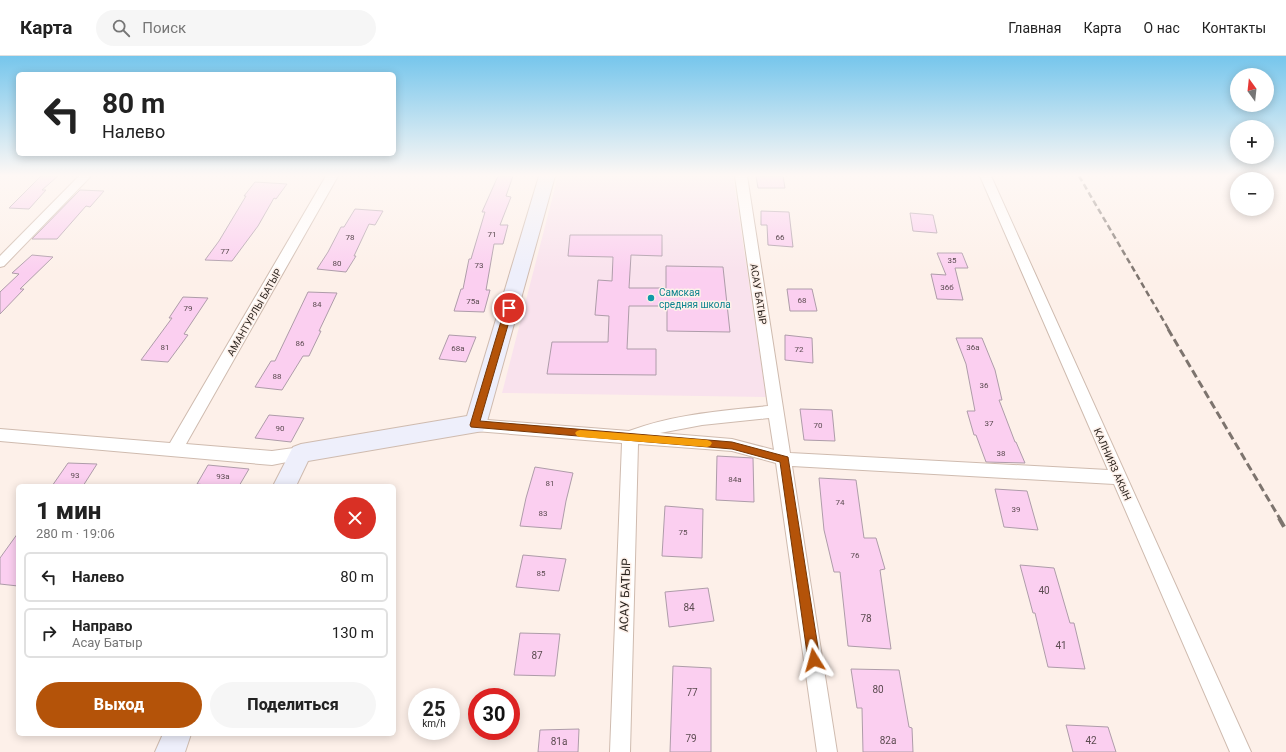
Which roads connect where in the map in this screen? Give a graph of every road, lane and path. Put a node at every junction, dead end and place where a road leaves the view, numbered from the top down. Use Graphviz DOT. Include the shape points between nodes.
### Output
graph roads {
  1 [pos="53,208"];
  2 [pos="313,208"];
  3 [pos="538,208"];
  4 [pos="746,208"];
  5 [pos="1000,208"];
  6 [pos="0,263"];
  7 [pos="776,411"];
  8 [pos="475,425"];
  9 [pos="0,435"];
  10 [pos="630,437"];
  11 [pos="175,449"];
  12 [pos="301,453"];
  13 [pos="784,460"];
  14 [pos="1120,477"];
  15 [pos="285,484"];
  16 [pos="176,736"];
  17 [pos="170,752"];
  18 [pos="620,752"];
  19 [pos="827,752"];
  20 [pos="1241,752"];
  1 -- 6 [label="street"];
  2 -- 11 [label="street, АМАНТУРЛЫ БАТЫР"];
  3 -- 8 [label="street"];
  4 -- 7 [label="street, АСАУ БАТЫР"];
  5 -- 14 [label="street, КАЛНИЯЗ АКЫН"];
  7 -- 10 [label="street" via="680,422"];
  7 -- 13 [label="street, АСАУ БАТЫР"];
  8 -- 10 [label="street"];
  8 -- 12 [label="street"];
  9 -- 11 [label="street"];
  10 -- 13 [label="street" via="732,445"];
  10 -- 18 [label="street, АСАУ БАТЫР"];
  11 -- 12 [label="street" via="272,458"];
  12 -- 15 [label="street"];
  13 -- 14 [label="street"];
  13 -- 19 [label="street, АСАУ БАТЫР"];
  14 -- 20 [label="street, КАЛНИЯЗ АКЫН"];
  16 -- 17 [label="street"];
}
